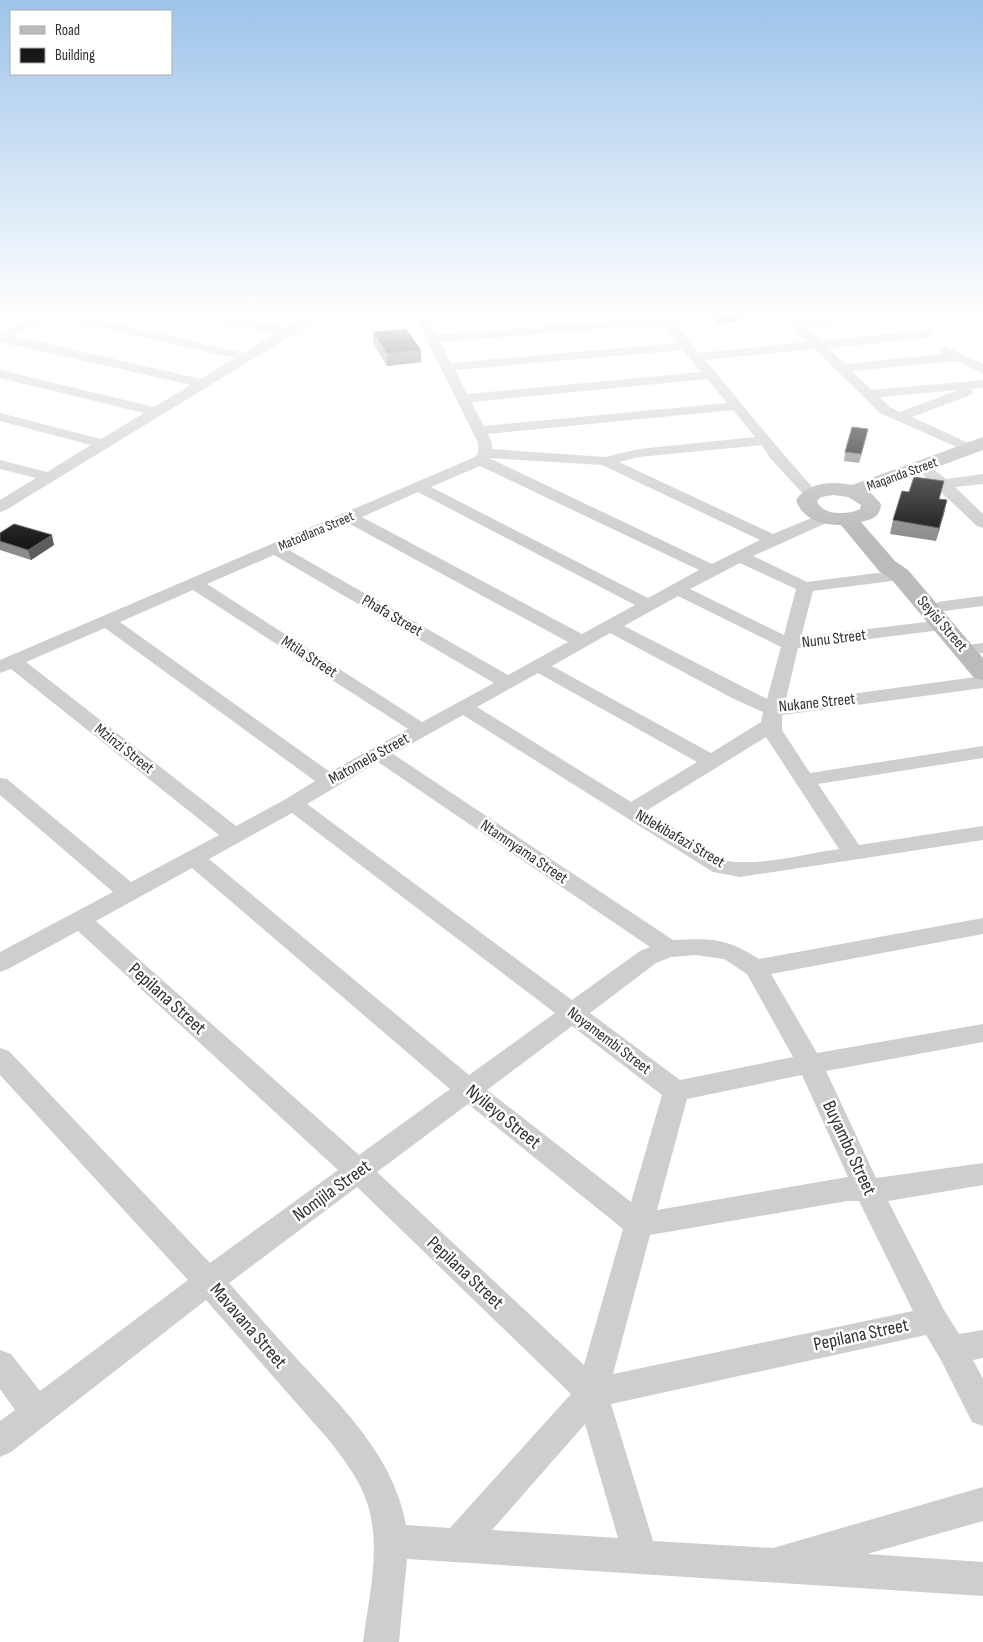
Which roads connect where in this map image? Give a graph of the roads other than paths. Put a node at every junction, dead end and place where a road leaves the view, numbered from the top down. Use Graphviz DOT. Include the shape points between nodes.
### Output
graph roads {
  1 [pos="60,389"];
  2 [pos="194,389"];
  3 [pos="457,389"];
  4 [pos="569,389"];
  5 [pos="721,389"];
  6 [pos="863,389"];
  7 [pos="937,389"];
  8 [pos="974,389"];
  9 [pos="869,394"];
  10 [pos="462,399"];
  11 [pos="736,406"];
  12 [pos="155,412"];
  13 [pos="0,417"];
  14 [pos="898,418"];
  15 [pos="479,431"];
  16 [pos="766,440"];
  17 [pos="103,444"];
  18 [pos="976,446"];
  19 [pos="483,456"];
  20 [pos="950,457"];
  21 [pos="605,462"];
  22 [pos="0,464"];
  23 [pos="927,471"];
  24 [pos="48,477"];
  25 [pos="983,480"];
  26 [pos="943,484"];
  27 [pos="419,486"];
  28 [pos="839,505"];
  29 [pos="0,506"];
  30 [pos="350,516"];
  31 [pos="981,518"];
  32 [pos="769,538"];
  33 [pos="275,549"];
  34 [pos="739,556"];
  35 [pos="712,570"];
  36 [pos="900,575"];
  37 [pos="196,584"];
  38 [pos="799,585"];
  39 [pos="677,590"];
  40 [pos="983,601"];
  41 [pos="648,606"];
  42 [pos="944,616"];
  43 [pos="107,622"];
  44 [pos="610,626"];
  45 [pos="582,642"];
  46 [pos="789,644"];
  47 [pos="974,649"];
  48 [pos="7,665"];
  49 [pos="539,666"];
  50 [pos="983,673"];
  51 [pos="983,682"];
  52 [pos="508,683"];
  53 [pos="463,707"];
  54 [pos="773,717"];
  55 [pos="422,730"];
  56 [pos="983,752"];
  57 [pos="380,754"];
  58 [pos="710,761"];
  59 [pos="804,780"];
  60 [pos="329,782"];
  61 [pos="0,784"];
  62 [pos="292,804"];
  63 [pos="631,811"];
  64 [pos="983,833"];
  65 [pos="233,835"];
  66 [pos="854,854"];
  67 [pos="193,858"];
  68 [pos="128,892"];
  69 [pos="80,919"];
  70 [pos="983,926"];
  71 [pos="669,949"];
  72 [pos="5,953"];
  73 [pos="756,968"];
  74 [pos="573,1014"];
  75 [pos="983,1033"];
  76 [pos="0,1058"];
  77 [pos="810,1064"];
  78 [pos="469,1090"];
  79 [pos="676,1091"];
  80 [pos="359,1172"];
  81 [pos="983,1174"];
  82 [pos="867,1188"];
  83 [pos="639,1225"];
  84 [pos="209,1282"];
  85 [pos="933,1320"];
  86 [pos="983,1344"];
  87 [pos="952,1350"];
  88 [pos="0,1364"];
  89 [pos="592,1393"];
  90 [pos="983,1411"];
  91 [pos="37,1413"];
  92 [pos="0,1441"];
  93 [pos="983,1504"];
  94 [pos="392,1541"];
  95 [pos="456,1546"];
  96 [pos="641,1558"];
  97 [pos="766,1566"];
  98 [pos="983,1579"];
  99 [pos="381,1642"];
  1 -- 12 [label="street"];
  2 -- 12 [label="street"];
  3 -- 10 [label="street"];
  4 -- 10 [label="street"];
  5 -- 11 [label="street, Seyisi Street"];
  6 -- 9 [label="street"];
  7 -- 9 [label="street"];
  8 -- 14 [label="street"];
  9 -- 14 [label="street"];
  10 -- 15 [label="street"];
  11 -- 15 [label="street"];
  11 -- 16 [label="street, Seyisi Street"];
  12 -- 17 [label="street"];
  13 -- 17 [label="street"];
  14 -- 18 [label="street"];
  15 -- 19 [label="street" via="484,443"];
  16 -- 21 [label="street" via="639,453"];
  16 -- 28 [label="street, Seyisi Street" via="775,455"];
  17 -- 24 [label="street"];
  18 -- 20 [label="street, Maqanda Street"];
  19 -- 21 [label="street"];
  19 -- 27 [label="street, Matodlana Street"];
  19 -- 35 [label="street"];
  20 -- 23 [label="street, Maqanda Street"];
  20 -- 28 [label="street, Maqanda Street" via="930,462"];
  21 -- 32 [label="street"];
  22 -- 24 [label="street"];
  23 -- 26 [label="street"];
  23 -- 28 [label="street, Maqanda Street"];
  24 -- 29 [label="street"];
  25 -- 26 [label="street"];
  26 -- 31 [label="street"];
  27 -- 30 [label="street, Matodlana Street"];
  27 -- 41 [label="street"];
  28 -- 32 [label="street, Matomela Street"];
  28 -- 36 [label="street, Seyisi Street" via="887,566"];
  30 -- 33 [label="street, Matodlana Street"];
  30 -- 45 [label="street"];
  32 -- 34 [label="street, Matomela Street"];
  33 -- 37 [label="street, Matodlana Street"];
  33 -- 52 [label="street, Phafa Street"];
  34 -- 35 [label="street, Matomela Street"];
  34 -- 38 [label="street"];
  35 -- 39 [label="street, Matomela Street"];
  36 -- 38 [label="street"];
  36 -- 42 [label="street, Seyisi Street"];
  37 -- 43 [label="street, Matodlana Street"];
  37 -- 55 [label="street, Mtila Street"];
  38 -- 46 [label="street"];
  39 -- 41 [label="street, Matomela Street"];
  39 -- 46 [label="street, Nunu Street"];
  40 -- 42 [label="street, Nunu Street"];
  41 -- 44 [label="street, Matomela Street"];
  42 -- 46 [label="street, Nunu Street"];
  42 -- 47 [label="street, Seyisi Street"];
  43 -- 48 [label="street, Matodlana Street"];
  43 -- 60 [label="street"];
  44 -- 45 [label="street, Matomela Street"];
  44 -- 54 [label="street, Nukane Street" via="750,699"];
  45 -- 49 [label="street, Matomela Street"];
  46 -- 54 [label="street"];
  47 -- 50 [label="street, Seyisi Street"];
  48 -- 65 [label="street, Mzinzi Street"];
  49 -- 52 [label="street, Matomela Street"];
  49 -- 58 [label="street"];
  51 -- 54 [label="street, Nukane Street"];
  52 -- 53 [label="street, Matomela Street"];
  53 -- 55 [label="street, Matomela Street"];
  53 -- 63 [label="street, Ntlekibafazi Street"];
  54 -- 58 [label="street"];
  54 -- 59 [label="street" via="776,738"];
  55 -- 57 [label="street, Matomela Street"];
  56 -- 59 [label="street"];
  57 -- 60 [label="street, Matomela Street"];
  57 -- 71 [label="street, Ntamnyama Street"];
  58 -- 63 [label="street"];
  59 -- 66 [label="street"];
  60 -- 62 [label="street, Matomela Street"];
  61 -- 68 [label="street"];
  62 -- 65 [label="street, Matomela Street"];
  62 -- 74 [label="street, Noyamembi Street"];
  63 -- 66 [label="street, Ntlekibafazi Street" via="721,867 756,869"];
  64 -- 66 [label="street, Ntlekibafazi Street"];
  65 -- 67 [label="street, Matomela Street"];
  67 -- 68 [label="street, Matomela Street"];
  67 -- 78 [label="street, Nyileyo Street"];
  68 -- 69 [label="street, Matomela Street"];
  69 -- 72 [label="street, Matomela Street"];
  69 -- 80 [label="street, Pepilana Street"];
  70 -- 73 [label="street"];
  71 -- 73 [label="street, Buyambo Street" via="715,948 731,952"];
  71 -- 74 [label="street, Nomjila Street" via="648,957"];
  73 -- 77 [label="street, Buyambo Street"];
  74 -- 78 [label="street, Nomjila Street"];
  74 -- 79 [label="street, Noyamembi Street"];
  75 -- 77 [label="street"];
  76 -- 84 [label="street, Mavavana Street"];
  77 -- 79 [label="street"];
  77 -- 82 [label="street, Buyambo Street"];
  78 -- 80 [label="street, Nomjila Street"];
  78 -- 83 [label="street, Nyileyo Street"];
  79 -- 83 [label="street"];
  80 -- 84 [label="street, Nomjila Street"];
  80 -- 89 [label="street, Pepilana Street"];
  81 -- 82 [label="street" via="885,1190"];
  82 -- 83 [label="street"];
  82 -- 85 [label="street, Buyambo Street"];
  83 -- 89 [label="street"];
  84 -- 91 [label="street, Nomjila Street"];
  84 -- 94 [label="street, Mavavana Street" via="356,1449 377,1484"];
  85 -- 87 [label="street, Buyambo Street"];
  85 -- 89 [label="street, Pepilana Street"];
  86 -- 87 [label="street"];
  87 -- 90 [label="street, Buyambo Street"];
  88 -- 91 [label="street"];
  89 -- 95 [label="street"];
  89 -- 96 [label="street"];
  91 -- 92 [label="street, Nomjila Street"];
  93 -- 97 [label="street"];
  94 -- 95 [label="street"];
  94 -- 99 [label="street, Mavavana Street"];
  95 -- 96 [label="street"];
  96 -- 97 [label="street"];
  97 -- 98 [label="street"];
}
